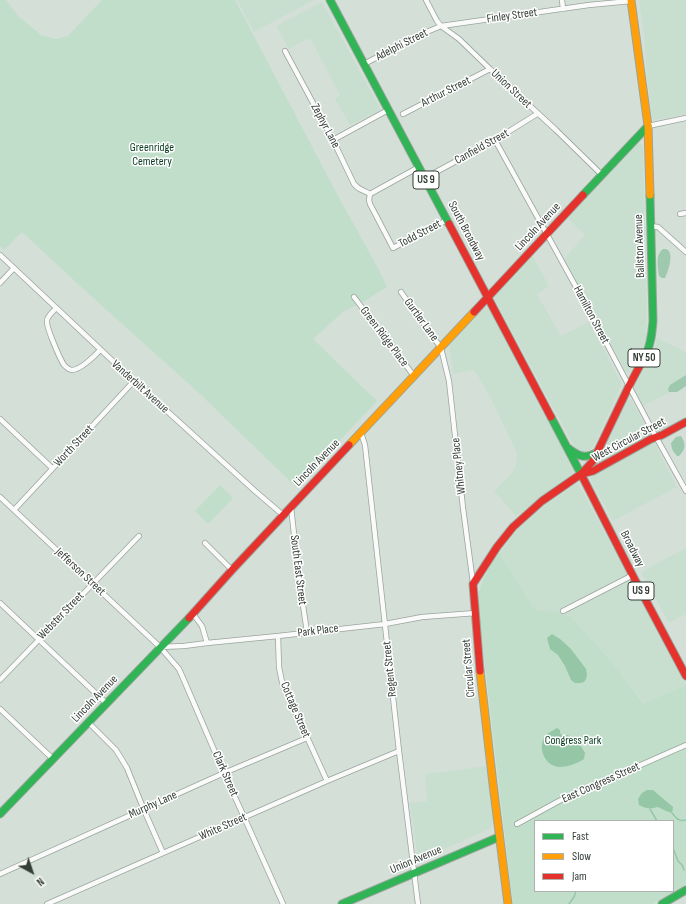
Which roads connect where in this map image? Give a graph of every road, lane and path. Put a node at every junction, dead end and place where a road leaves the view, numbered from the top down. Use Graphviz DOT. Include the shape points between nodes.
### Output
graph roads {
  1 [pos="330,0"];
  2 [pos="426,0"];
  3 [pos="562,0"];
  4 [pos="631,0"];
  5 [pos="563,9"];
  6 [pos="441,26"];
  7 [pos="285,51"];
  8 [pos="364,64"];
  9 [pos="490,69"];
  10 [pos="388,110"];
  11 [pos="403,114"];
  12 [pos="537,114"];
  13 [pos="686,118"];
  14 [pos="648,126"];
  15 [pos="333,140"];
  16 [pos="495,140"];
  17 [pos="419,167"];
  18 [pos="602,174"];
  19 [pos="425,178"];
  20 [pos="370,194"];
  21 [pos="686,213"];
  22 [pos="680,214"];
  23 [pos="447,220"];
  24 [pos="650,226"];
  25 [pos="547,234"];
  26 [pos="686,252"];
  27 [pos="0,255"];
  28 [pos="14,268"];
  29 [pos="0,283"];
  30 [pos="401,292"];
  31 [pos="488,296"];
  32 [pos="354,297"];
  33 [pos="56,308"];
  34 [pos="441,348"];
  35 [pos="100,350"];
  36 [pos="414,376"];
  37 [pos="134,381"];
  38 [pos="629,386"];
  39 [pos="0,419"];
  40 [pos="686,422"];
  41 [pos="360,434"];
  42 [pos="656,437"];
  43 [pos="568,448"];
  44 [pos="598,452"];
  45 [pos="52,468"];
  46 [pos="581,474"];
  47 [pos="686,491"];
  48 [pos="0,497"];
  49 [pos="291,507"];
  50 [pos="14,510"];
  51 [pos="283,515"];
  52 [pos="140,536"];
  53 [pos="205,543"];
  54 [pos="232,570"];
  55 [pos="633,575"];
  56 [pos="93,584"];
  57 [pos="474,584"];
  58 [pos="0,603"];
  59 [pos="564,611"];
  60 [pos="193,614"];
  61 [pos="476,614"];
  62 [pos="385,624"];
  63 [pos="307,632"];
  64 [pos="278,636"];
  65 [pos="38,640"];
  66 [pos="207,643"];
  67 [pos="160,647"];
  68 [pos="686,676"];
  69 [pos="0,680"];
  70 [pos="106,703"];
  71 [pos="0,709"];
  72 [pos="88,722"];
  73 [pos="307,738"];
  74 [pos="686,745"];
  75 [pos="399,751"];
  76 [pos="53,759"];
  77 [pos="224,773"];
  78 [pos="327,781"];
  79 [pos="144,810"];
  80 [pos="0,814"];
  81 [pos="244,817"];
  82 [pos="516,824"];
  83 [pos="499,836"];
  84 [pos="163,853"];
  85 [pos="414,873"];
  86 [pos="0,874"];
  87 [pos="686,890"];
  88 [pos="48,904"];
  89 [pos="283,904"];
  90 [pos="342,904"];
  91 [pos="418,904"];
  92 [pos="508,904"];
  93 [pos="662,904"];
  1 -- 8 [label="main road, South Broadway / US 9"];
  2 -- 6 [label="street, Union Street"];
  3 -- 5 [label="street"];
  4 -- 5 [label="street, Finley Street"];
  4 -- 14 [label="main road, Ballston Avenue / NY 50"];
  5 -- 6 [label="street, Finley Street"];
  6 -- 8 [label="street, Adelphi Street"];
  6 -- 9 [label="street, Union Street" via="459,39"];
  7 -- 15 [label="street, Zephyr Lane"];
  8 -- 10 [label="main road, South Broadway / US 9"];
  9 -- 11 [label="street, Arthur Street"];
  9 -- 12 [label="street, Union Street"];
  10 -- 15 [label="street"];
  10 -- 17 [label="main road, South Broadway / US 9"];
  12 -- 16 [label="street, Canfield Street"];
  12 -- 18 [label="street, Union Street"];
  13 -- 14 [label="street"];
  14 -- 18 [label="main road, Lincoln Avenue"];
  14 -- 24 [label="main road, Ballston Avenue / NY 50"];
  15 -- 20 [label="street, Zephyr Lane" via="354,184 358,189"];
  16 -- 19 [label="street, Canfield Street"];
  16 -- 25 [label="street, Hamilton Street"];
  17 -- 19 [label="main road, South Broadway / US 9"];
  17 -- 20 [label="street"];
  18 -- 25 [label="main road, Lincoln Avenue"];
  19 -- 23 [label="main road, South Broadway / US 9"];
  20 -- 23 [label="street, Todd Street" via="370,204 393,248"];
  21 -- 22 [label="street"];
  23 -- 31 [label="main road, South Broadway / US 9"];
  24 -- 26 [label="street" via="658,227"];
  24 -- 38 [label="main road, Ballston Avenue / NY 50" via="652,336 649,348"];
  25 -- 31 [label="main road, Lincoln Avenue"];
  25 -- 38 [label="street, Hamilton Street"];
  27 -- 28 [label="street, Vanderbilt Avenue"];
  28 -- 29 [label="street"];
  28 -- 33 [label="street, Vanderbilt Avenue"];
  30 -- 34 [label="street, Gurtler Lane"];
  31 -- 34 [label="main road, Lincoln Avenue"];
  31 -- 43 [label="main road, South Broadway / US 9"];
  32 -- 36 [label="street, Green Ridge Place"];
  33 -- 35 [label="street, Vanderbilt Avenue"];
  33 -- 35 [label="street" via="49,316 47,325 68,369 78,368"];
  34 -- 36 [label="main road, Lincoln Avenue"];
  34 -- 57 [label="street, Whitney Place" via="449,381"];
  35 -- 37 [label="street, Vanderbilt Avenue"];
  36 -- 41 [label="main road, Lincoln Avenue"];
  37 -- 45 [label="street, Worth Street"];
  37 -- 51 [label="street, Vanderbilt Avenue"];
  38 -- 42 [label="street, Hamilton Street"];
  38 -- 44 [label="main road, Ballston Avenue / NY 50"];
  39 -- 45 [label="street"];
  40 -- 42 [label="main road, West Circular Street"];
  41 -- 49 [label="main road, Lincoln Avenue"];
  41 -- 62 [label="street, Regent Street" via="365,445"];
  42 -- 46 [label="main road, West Circular Street" via="594,471"];
  42 -- 47 [label="street, Hamilton Street"];
  43 -- 44 [label="main road" via="582,457"];
  43 -- 46 [label="main road, South Broadway / US 9"];
  44 -- 46 [label="main road, Ballston Avenue / NY 50"];
  45 -- 50 [label="street, Worth Street"];
  46 -- 55 [label="main road, Broadway / US 9"];
  46 -- 57 [label="main road" via="542,501 513,527"];
  48 -- 50 [label="street, Jefferson Street"];
  49 -- 51 [label="main road, Lincoln Avenue"];
  49 -- 63 [label="street, South East Street"];
  50 -- 56 [label="street, Jefferson Street"];
  51 -- 54 [label="main road, Lincoln Avenue"];
  52 -- 56 [label="street, Webster Street"];
  53 -- 54 [label="street"];
  54 -- 60 [label="main road, Lincoln Avenue"];
  55 -- 59 [label="street"];
  55 -- 68 [label="main road, Broadway / US 9"];
  56 -- 65 [label="street, Webster Street"];
  56 -- 67 [label="street, Jefferson Street"];
  57 -- 61 [label="main road, Circular Street"];
  58 -- 65 [label="street"];
  60 -- 66 [label="street" via="202,626"];
  60 -- 67 [label="main road, Lincoln Avenue"];
  61 -- 62 [label="street, Park Place" via="422,617"];
  61 -- 83 [label="main road, Circular Street" via="486,733"];
  62 -- 63 [label="street, Park Place"];
  62 -- 75 [label="street, Regent Street"];
  63 -- 64 [label="street, Park Place"];
  64 -- 66 [label="street, Park Place"];
  64 -- 73 [label="street, Cottage Street" via="282,682"];
  65 -- 69 [label="street, Webster Street"];
  65 -- 70 [label="street"];
  66 -- 67 [label="street, Park Place"];
  67 -- 70 [label="main road, Lincoln Avenue"];
  67 -- 77 [label="street, Clark Street" via="179,670"];
  70 -- 72 [label="main road, Lincoln Avenue"];
  71 -- 76 [label="street"];
  72 -- 76 [label="main road, Lincoln Avenue"];
  72 -- 79 [label="street" via="116,750"];
  73 -- 77 [label="street, Murphy Lane"];
  73 -- 78 [label="street, Cottage Street"];
  74 -- 82 [label="street, East Congress Street" via="559,801"];
  75 -- 78 [label="street, White Street"];
  75 -- 85 [label="street, Regent Street"];
  76 -- 80 [label="main road, Lincoln Avenue"];
  77 -- 79 [label="street, Murphy Lane"];
  77 -- 81 [label="street, Clark Street"];
  78 -- 81 [label="street, White Street"];
  79 -- 84 [label="street"];
  79 -- 86 [label="street, Murphy Lane"];
  81 -- 84 [label="street, White Street"];
  81 -- 89 [label="street, Clark Street"];
  83 -- 85 [label="main road, Union Avenue"];
  83 -- 92 [label="main road, Circular Street"];
  84 -- 88 [label="street, White Street"];
  85 -- 90 [label="main road, Union Avenue"];
  85 -- 91 [label="street, Regent Street"];
  87 -- 93 [label="main road"];
}
